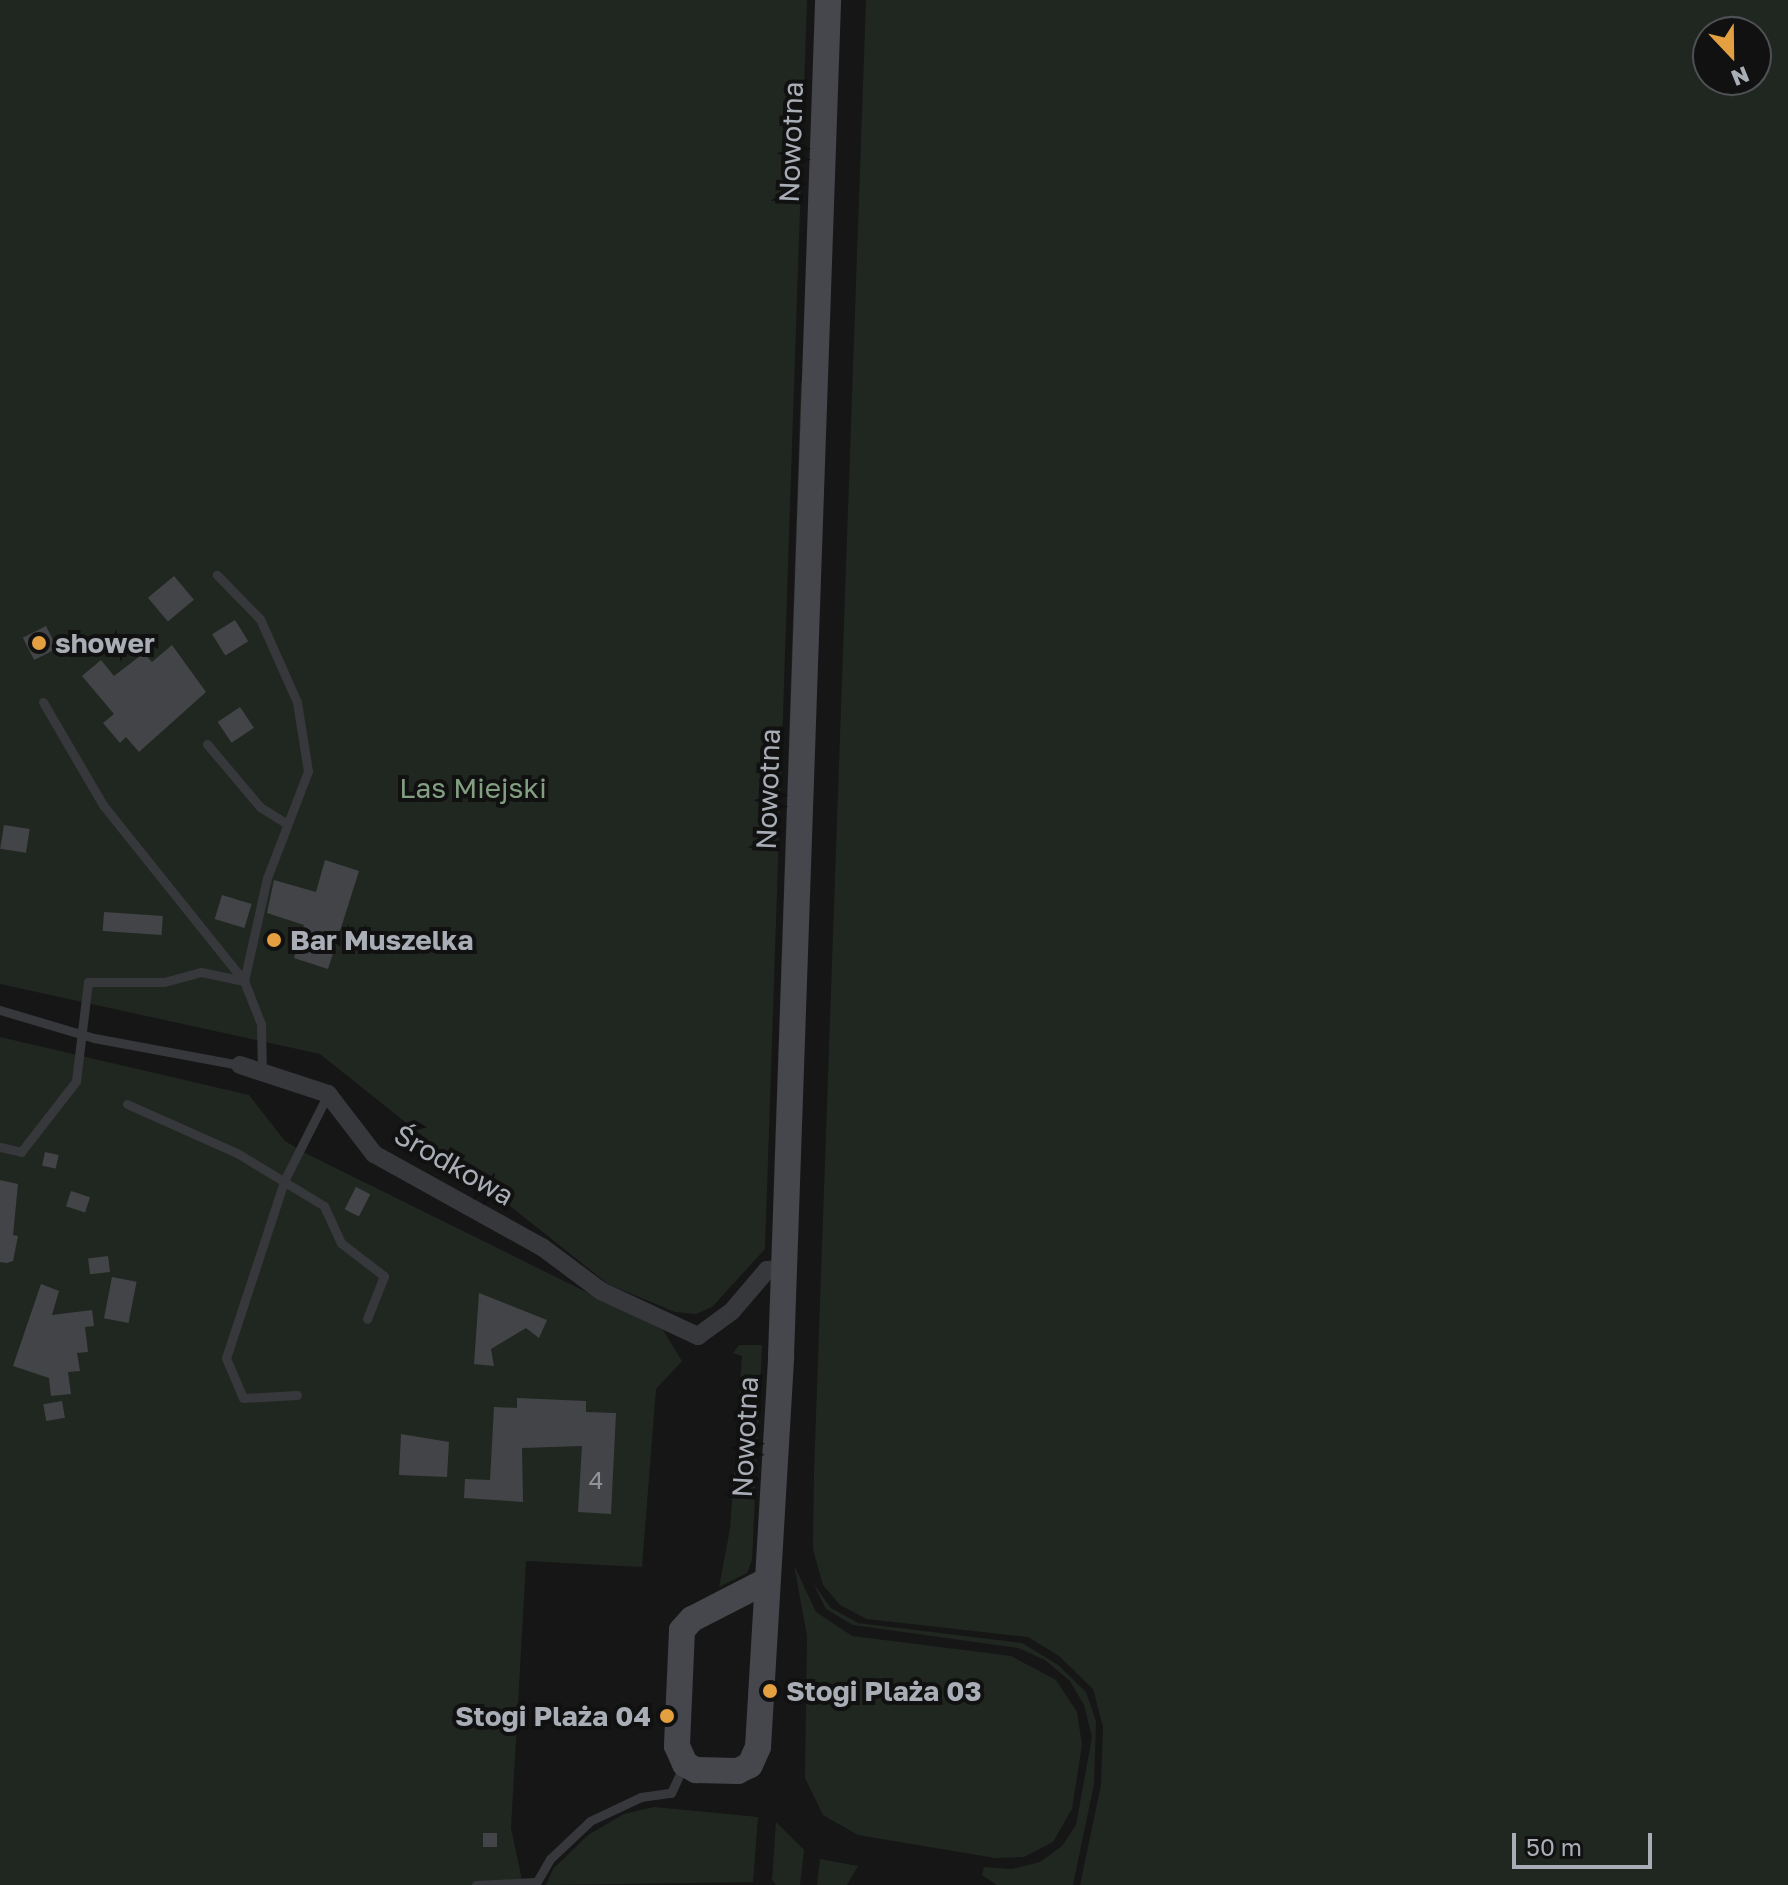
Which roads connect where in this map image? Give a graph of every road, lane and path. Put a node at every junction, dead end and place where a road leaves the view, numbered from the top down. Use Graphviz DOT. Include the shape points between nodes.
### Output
graph roads {
  1 [pos="828,0"];
  2 [pos="217,575"];
  3 [pos="43,702"];
  4 [pos="207,744"];
  5 [pos="286,823"];
  6 [pos="244,981"];
  7 [pos="0,1010"];
  8 [pos="82,1032"];
  9 [pos="240,1065"];
  10 [pos="262,1072"];
  11 [pos="328,1094"];
  12 [pos="127,1104"];
  13 [pos="0,1147"];
  14 [pos="285,1179"];
  15 [pos="784,1269"];
  16 [pos="367,1319"];
  17 [pos="297,1395"];
  18 [pos="766,1581"];
  19 [pos="685,1764"];
  20 [pos="535,1883"];
  21 [pos="476,1885"];
  1 -- 15 [label="street, Nowotna"];
  2 -- 5 [label="lane" via="260,619 297,702 308,771"];
  3 -- 6 [label="lane" via="103,805"];
  4 -- 5 [label="lane" via="260,807"];
  5 -- 6 [label="lane" via="267,878"];
  6 -- 8 [label="lane" via="201,972 164,982 88,982"];
  6 -- 10 [label="lane" via="261,1024"];
  7 -- 8 [label="lane"];
  8 -- 9 [label="lane"];
  8 -- 13 [label="lane" via="76,1081 21,1152"];
  9 -- 10 [label="street"];
  10 -- 11 [label="street"];
  11 -- 14 [label="lane"];
  11 -- 15 [label="street, Środkowa" via="374,1154 542,1247 601,1291 698,1336 732,1311 767,1270"];
  12 -- 14 [label="lane"];
  14 -- 16 [label="lane" via="324,1206 341,1243 384,1276"];
  14 -- 17 [label="lane" via="226,1358 243,1398"];
  15 -- 18 [label="street, Nowotna"];
  18 -- 19 [label="street" via="692,1619 682,1630 677,1746"];
  18 -- 19 [label="street, Nowotna" via="757,1755 738,1771 696,1770"];
  19 -- 20 [label="lane" via="671,1793 641,1797 590,1821 550,1859"];
  20 -- 21 [label="lane"];
}
